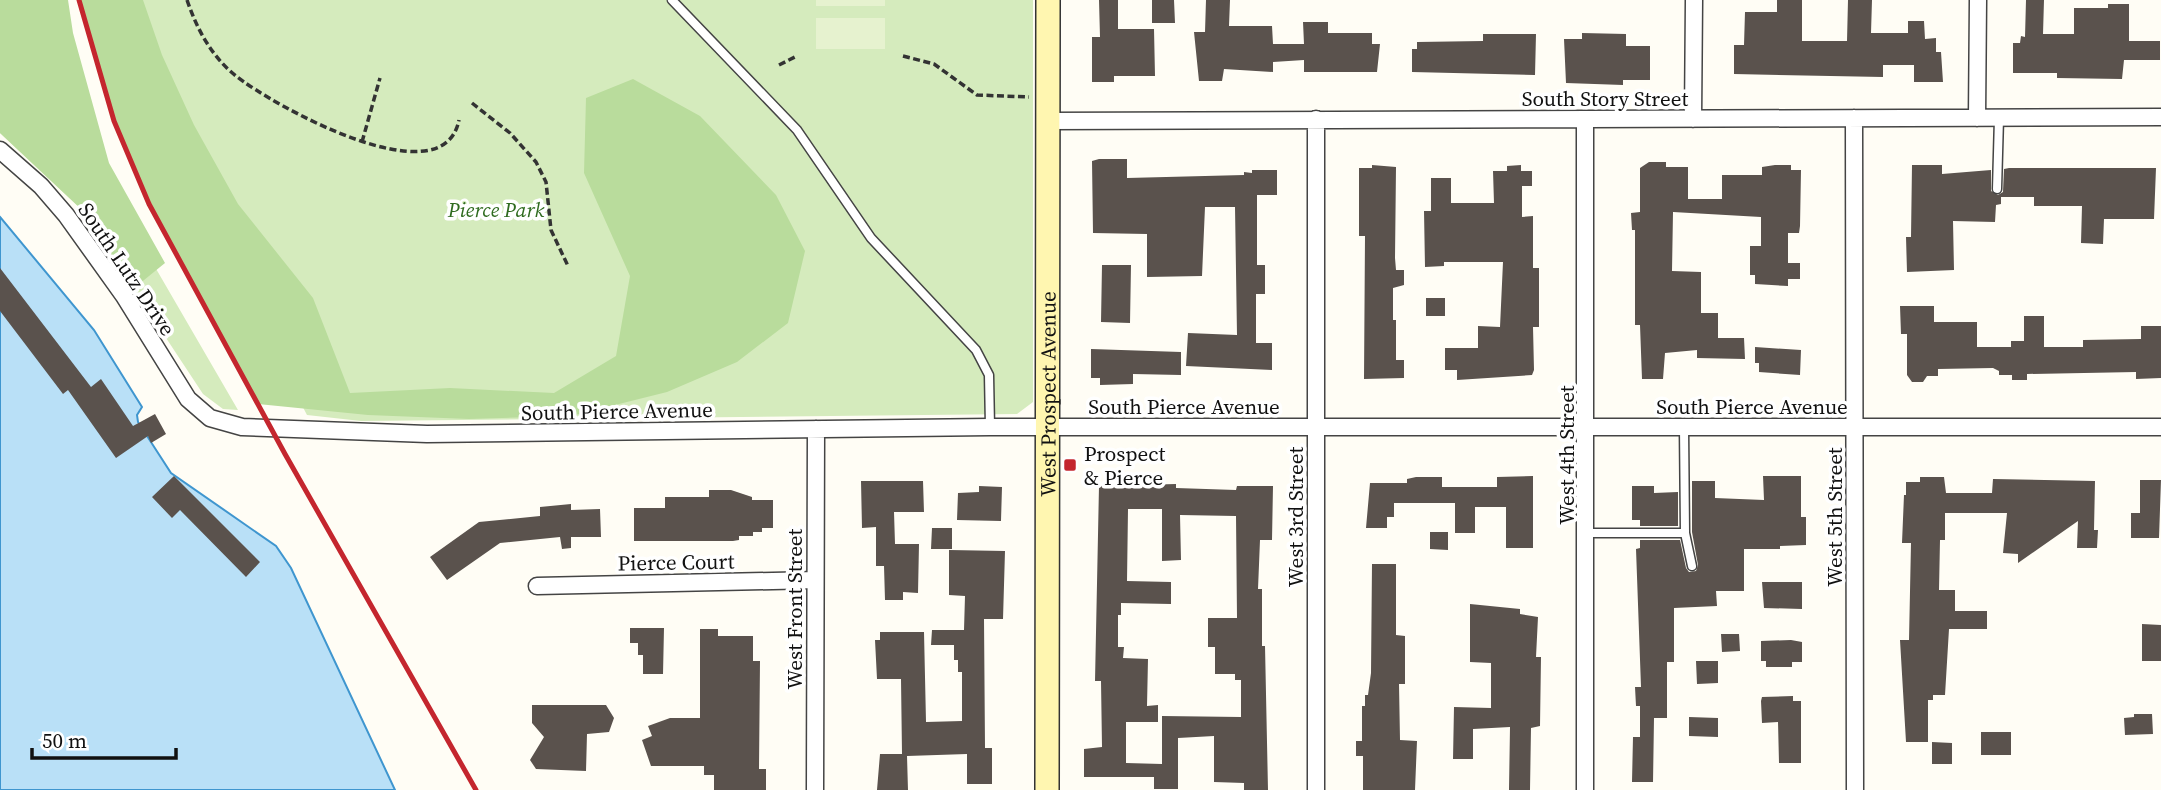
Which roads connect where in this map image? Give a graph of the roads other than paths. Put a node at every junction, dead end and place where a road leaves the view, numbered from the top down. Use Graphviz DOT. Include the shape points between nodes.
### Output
graph roads {
  1 [pos="672,0"];
  2 [pos="1048,0"];
  3 [pos="1694,0"];
  4 [pos="1978,0"];
  5 [pos="2161,117"];
  6 [pos="1854,118"];
  7 [pos="1977,118"];
  8 [pos="1999,118"];
  9 [pos="1316,119"];
  10 [pos="1585,119"];
  11 [pos="1693,119"];
  12 [pos="1049,121"];
  13 [pos="0,150"];
  14 [pos="1997,189"];
  15 [pos="210,418"];
  16 [pos="1315,426"];
  17 [pos="1587,426"];
  18 [pos="2161,426"];
  19 [pos="990,427"];
  20 [pos="1684,427"];
  21 [pos="1855,427"];
  22 [pos="1047,428"];
  23 [pos="816,429"];
  24 [pos="1587,533"];
  25 [pos="1685,533"];
  26 [pos="1692,566"];
  27 [pos="815,580"];
  28 [pos="537,586"];
  29 [pos="815,790"];
  30 [pos="1047,790"];
  31 [pos="1316,790"];
  32 [pos="1585,790"];
  33 [pos="1855,790"];
  1 -- 19 [label="lane" via="797,131 871,238 985,362"];
  2 -- 12 [label="main road, West Prospect Avenue"];
  3 -- 11 [label="street"];
  4 -- 7 [label="street"];
  5 -- 8 [label="street, South Story Street"];
  6 -- 7 [label="street, South Story Street"];
  6 -- 11 [label="street, South Story Street"];
  6 -- 21 [label="street, West 5th Street"];
  7 -- 8 [label="street, South Story Street"];
  8 -- 14 [label="lane"];
  9 -- 10 [label="street, South Story Street"];
  9 -- 12 [label="street, South Story Street"];
  9 -- 16 [label="street, West 3rd Street"];
  10 -- 11 [label="street, South Story Street"];
  10 -- 17 [label="street, West 4th Street"];
  12 -- 22 [label="main road, West Prospect Avenue"];
  13 -- 15 [label="street, South Lutz Drive" via="66,215 124,296 181,390"];
  15 -- 23 [label="street, South Pierce Avenue" via="242,427 401,434"];
  16 -- 17 [label="street, South Pierce Avenue"];
  16 -- 22 [label="street, South Pierce Avenue"];
  16 -- 31 [label="street, West 3rd Street"];
  17 -- 20 [label="street, South Pierce Avenue"];
  17 -- 24 [label="street, West 4th Street"];
  18 -- 21 [label="street, South Pierce Avenue"];
  19 -- 22 [label="street, South Pierce Avenue"];
  19 -- 23 [label="street, South Pierce Avenue"];
  20 -- 21 [label="street, South Pierce Avenue"];
  20 -- 25 [label="lane"];
  21 -- 33 [label="street, West 5th Street"];
  22 -- 30 [label="main road, West Prospect Avenue"];
  23 -- 27 [label="street, West Front Street"];
  24 -- 25 [label="lane"];
  24 -- 32 [label="street, West 4th Street"];
  25 -- 26 [label="lane"];
  27 -- 28 [label="street, Pierce Court"];
  27 -- 29 [label="street, West Front Street"];
}
